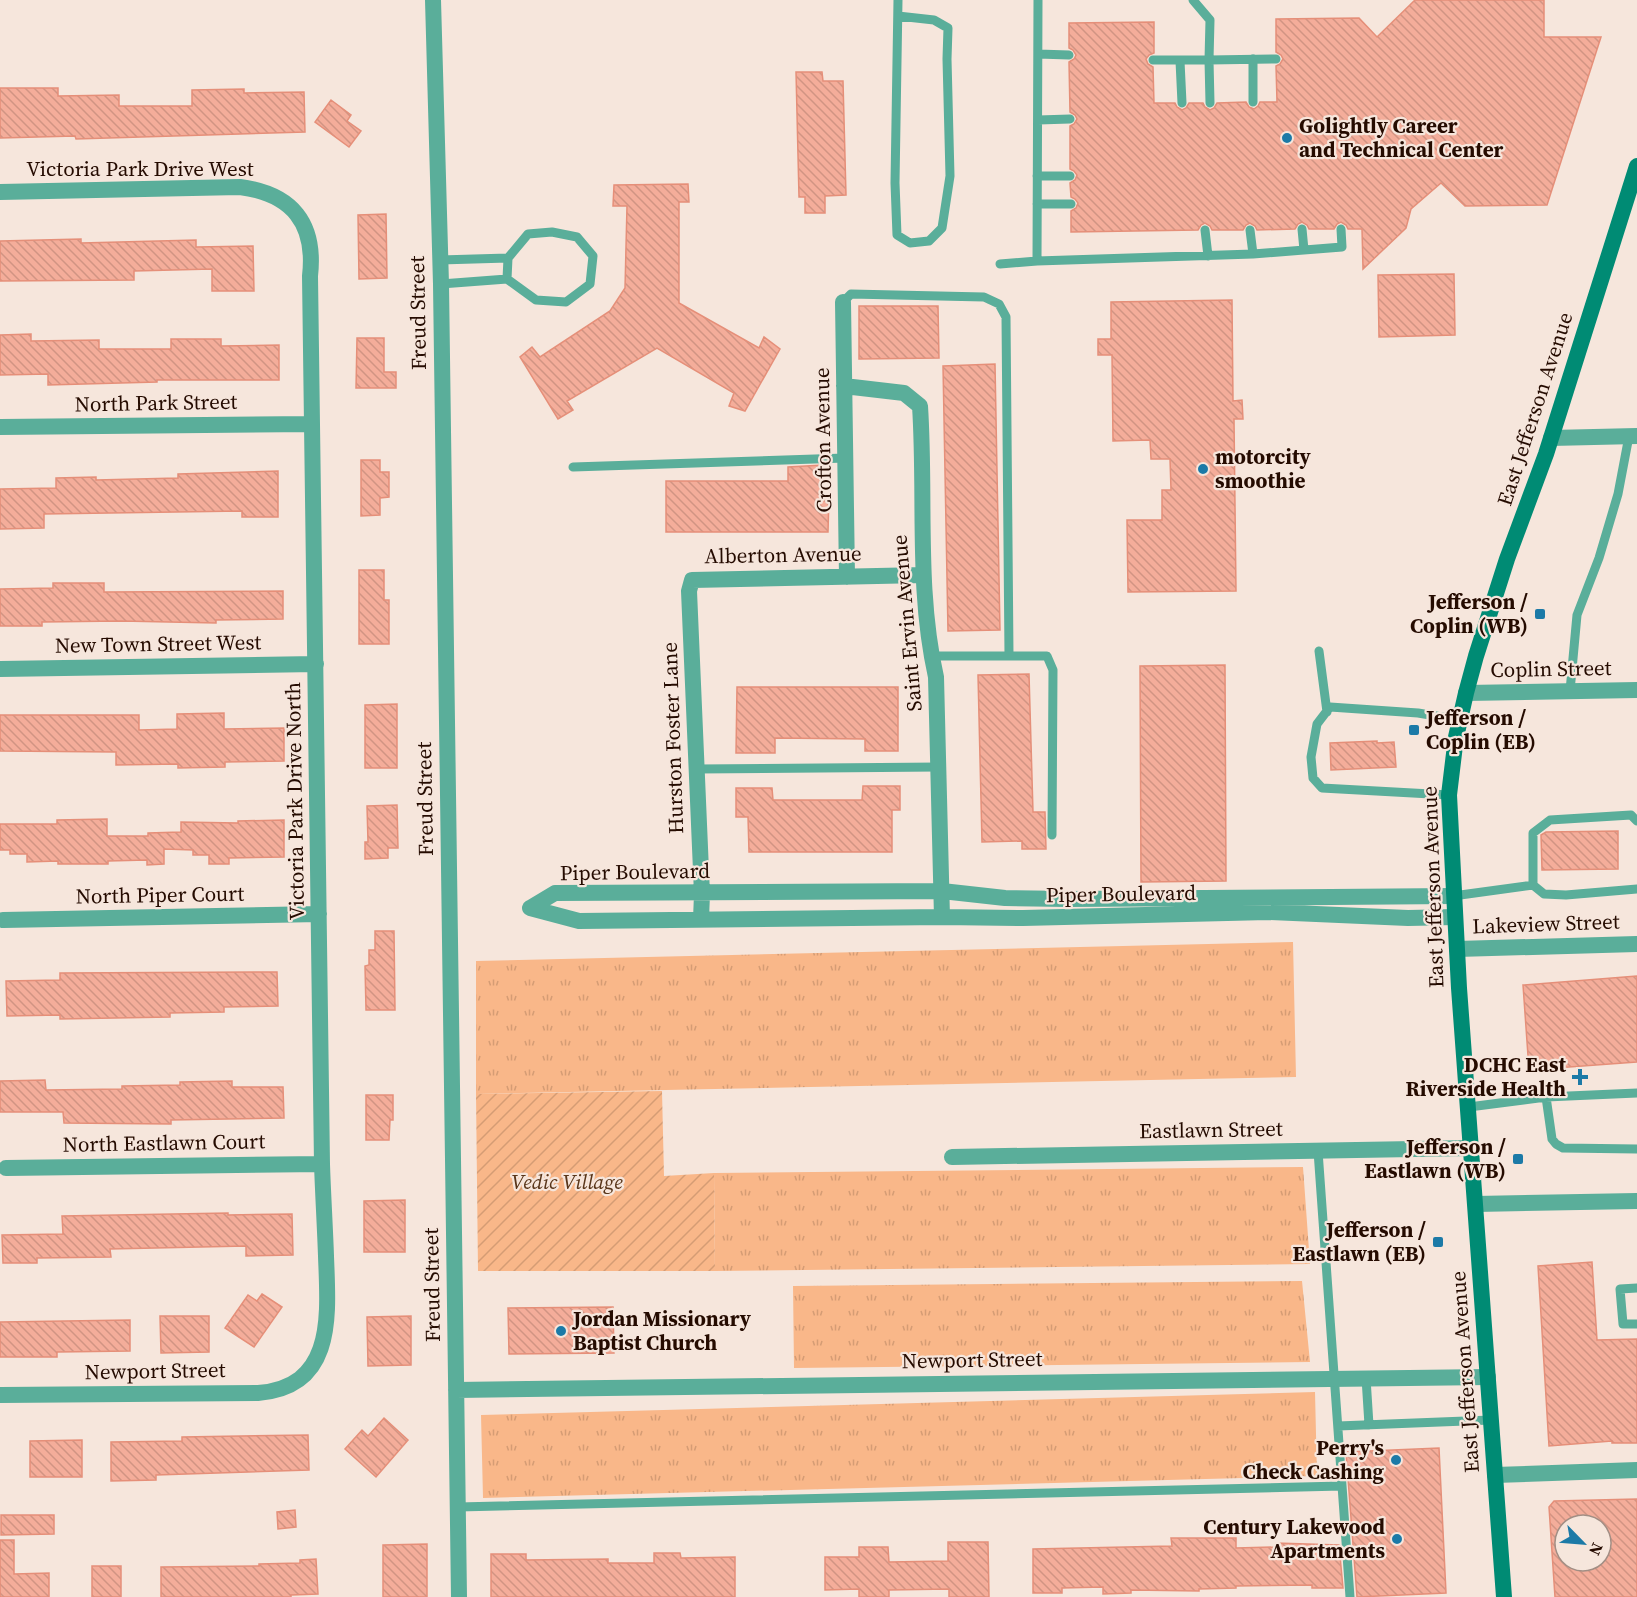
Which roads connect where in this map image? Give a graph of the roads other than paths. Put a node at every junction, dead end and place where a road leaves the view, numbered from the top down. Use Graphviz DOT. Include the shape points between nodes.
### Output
graph roads {
  1 [pos="434,0"];
  2 [pos="898,0"];
  3 [pos="1038,0"];
  4 [pos="1193,0"];
  5 [pos="898,16"];
  6 [pos="1038,54"];
  7 [pos="1069,55"];
  8 [pos="1253,59"];
  9 [pos="1276,59"];
  10 [pos="1154,60"];
  11 [pos="1209,60"];
  12 [pos="1180,61"];
  13 [pos="1253,102"];
  14 [pos="1182,103"];
  15 [pos="1210,103"];
  16 [pos="1070,119"];
  17 [pos="1038,120"];
  18 [pos="1637,166"];
  19 [pos="1038,176"];
  20 [pos="1070,176"];
  21 [pos="1634,183"];
  22 [pos="0,192"];
  23 [pos="1037,204"];
  24 [pos="1071,204"];
  25 [pos="302,224"];
  26 [pos="1302,229"];
  27 [pos="1341,229"];
  28 [pos="1205,230"];
  29 [pos="1250,230"];
  30 [pos="1304,250"];
  31 [pos="1253,254"];
  32 [pos="1208,256"];
  33 [pos="508,258"];
  34 [pos="440,260"];
  35 [pos="1037,261"];
  36 [pos="1000,264"];
  37 [pos="507,279"];
  38 [pos="441,284"];
  39 [pos="843,302"];
  40 [pos="844,386"];
  41 [pos="312,424"];
  42 [pos="0,427"];
  43 [pos="1633,436"];
  44 [pos="1551,438"];
  45 [pos="845,458"];
  46 [pos="573,467"];
  47 [pos="923,575"];
  48 [pos="847,577"];
  49 [pos="689,591"];
  50 [pos="1319,651"];
  51 [pos="1009,655"];
  52 [pos="932,656"];
  53 [pos="316,664"];
  54 [pos="0,669"];
  55 [pos="1637,690"];
  56 [pos="1570,691"];
  57 [pos="1466,693"];
  58 [pos="1327,712"];
  59 [pos="1460,720"];
  60 [pos="939,767"];
  61 [pos="697,769"];
  62 [pos="1449,795"];
  63 [pos="1637,821"];
  64 [pos="1052,835"];
  65 [pos="1533,885"];
  66 [pos="1637,889"];
  67 [pos="942,891"];
  68 [pos="702,894"];
  69 [pos="1454,896"];
  70 [pos="319,914"];
  71 [pos="942,916"];
  72 [pos="1455,917"];
  73 [pos="701,919"];
  74 [pos="3,920"];
  75 [pos="1637,944"];
  76 [pos="1457,949"];
  77 [pos="1637,1094"];
  78 [pos="1546,1097"];
  79 [pos="1469,1107"];
  80 [pos="1472,1148"];
  81 [pos="1637,1149"];
  82 [pos="1318,1151"];
  83 [pos="952,1157"];
  84 [pos="322,1164"];
  85 [pos="6,1168"];
  86 [pos="1637,1202"];
  87 [pos="1476,1204"];
  88 [pos="1637,1288"];
  89 [pos="1637,1324"];
  90 [pos="305,1373"];
  91 [pos="1488,1377"];
  92 [pos="1334,1378"];
  93 [pos="1366,1378"];
  94 [pos="456,1390"];
  95 [pos="0,1395"];
  96 [pos="1491,1420"];
  97 [pos="1369,1425"];
  98 [pos="1338,1426"];
  99 [pos="1637,1470"];
  100 [pos="1495,1475"];
  101 [pos="1342,1486"];
  102 [pos="458,1508"];
  103 [pos="459,1597"];
  104 [pos="1350,1597"];
  105 [pos="1504,1597"];
  1 -- 34 [label="street, Freud Street"];
  2 -- 5 [label="lane"];
  3 -- 6 [label="lane"];
  4 -- 11 [label="lane" via="1210,20"];
  5 -- 5 [label="lane" via="897,235 910,243 928,241 942,228 950,176 948,28 934,20"];
  6 -- 7 [label="lane"];
  6 -- 17 [label="lane"];
  8 -- 9 [label="lane"];
  8 -- 11 [label="lane"];
  8 -- 13 [label="lane"];
  10 -- 12 [label="lane"];
  11 -- 12 [label="lane"];
  11 -- 15 [label="lane"];
  12 -- 14 [label="lane"];
  16 -- 17 [label="lane"];
  17 -- 19 [label="lane"];
  18 -- 21 [label="main road, East Jefferson Avenue"];
  19 -- 20 [label="lane"];
  19 -- 23 [label="lane"];
  21 -- 44 [label="main road, East Jefferson Avenue"];
  22 -- 25 [label="street, Victoria Park Drive West" via="240,187 260,190 282,200"];
  23 -- 24 [label="lane"];
  23 -- 35 [label="lane"];
  25 -- 41 [label="street, Victoria Park Drive North" via="312,259"];
  26 -- 30 [label="lane"];
  27 -- 30 [label="lane" via="1342,247"];
  28 -- 32 [label="lane"];
  29 -- 31 [label="lane"];
  30 -- 31 [label="lane"];
  31 -- 32 [label="lane"];
  32 -- 35 [label="lane"];
  33 -- 34 [label="lane"];
  33 -- 37 [label="lane"];
  33 -- 37 [label="lane" via="528,234 552,232 577,237 592,256 590,284 566,302 536,300"];
  34 -- 38 [label="street, Freud Street"];
  35 -- 36 [label="lane"];
  37 -- 38 [label="lane"];
  38 -- 94 [label="street, Freud Street"];
  39 -- 40 [label="street, Crofton Avenue"];
  39 -- 51 [label="lane" via="851,294 984,297 999,304 1006,317"];
  40 -- 45 [label="street, Crofton Avenue"];
  40 -- 47 [label="street, Saint Ervin Avenue" via="904,393 920,406"];
  41 -- 42 [label="street, North Park Street"];
  41 -- 53 [label="street, Victoria Park Drive North"];
  43 -- 44 [label="street"];
  43 -- 56 [label="lane" via="1599,558 1578,615"];
  44 -- 57 [label="main road, East Jefferson Avenue" via="1507,560"];
  45 -- 46 [label="lane"];
  45 -- 48 [label="street, Crofton Avenue"];
  47 -- 48 [label="street, Alberton Avenue"];
  47 -- 52 [label="street, Saint Ervin Avenue"];
  48 -- 49 [label="street, Alberton Avenue" via="692,580"];
  49 -- 61 [label="street, Hurston Foster Lane"];
  50 -- 58 [label="lane"];
  51 -- 52 [label="lane"];
  51 -- 64 [label="lane" via="1047,656 1053,670"];
  52 -- 60 [label="street, Saint Ervin Avenue"];
  53 -- 54 [label="street, New Town Street West"];
  53 -- 70 [label="street, Victoria Park Drive North"];
  55 -- 56 [label="street, Coplin Street"];
  56 -- 57 [label="street, Coplin Street"];
  57 -- 59 [label="main road, East Jefferson Avenue"];
  58 -- 59 [label="lane" via="1330,707"];
  58 -- 62 [label="lane" via="1317,724 1311,757 1313,778 1322,788"];
  59 -- 62 [label="main road, East Jefferson Avenue"];
  60 -- 61 [label="lane"];
  60 -- 67 [label="street, Saint Ervin Avenue"];
  61 -- 68 [label="street, Hurston Foster Lane"];
  62 -- 69 [label="main road, East Jefferson Avenue"];
  63 -- 65 [label="lane" via="1631,815 1550,820 1533,833"];
  65 -- 66 [label="lane" via="1544,894 1566,895"];
  65 -- 69 [label="lane"];
  67 -- 68 [label="street, Piper Boulevard"];
  67 -- 69 [label="street, Piper Boulevard" via="1068,899"];
  67 -- 71 [label="street, Saint Ervin Avenue"];
  68 -- 73 [label="street, Hurston Foster Lane"];
  68 -- 73 [label="street, Piper Boulevard" via="555,893 530,908 579,921"];
  69 -- 72 [label="main road, East Jefferson Avenue"];
  70 -- 74 [label="street, North Piper Court"];
  70 -- 84 [label="street, Victoria Park Drive North"];
  71 -- 72 [label="street, Piper Boulevard" via="1034,918 1268,912"];
  71 -- 73 [label="street, Piper Boulevard"];
  72 -- 76 [label="main road, East Jefferson Avenue"];
  75 -- 76 [label="street, Lakeview Street"];
  76 -- 79 [label="main road, East Jefferson Avenue"];
  77 -- 78 [label="lane"];
  78 -- 79 [label="lane"];
  78 -- 81 [label="lane" via="1552,1139 1563,1148"];
  79 -- 80 [label="main road, East Jefferson Avenue"];
  80 -- 82 [label="street, Eastlawn Street"];
  80 -- 87 [label="main road, East Jefferson Avenue"];
  82 -- 83 [label="street, Eastlawn Street"];
  82 -- 92 [label="lane"];
  84 -- 85 [label="street, North Eastlawn Court"];
  84 -- 90 [label="street, Victoria Park Drive North" via="326,1326 319,1356"];
  86 -- 87 [label="street"];
  87 -- 91 [label="main road, East Jefferson Avenue"];
  88 -- 89 [label="lane" via="1620,1289 1623,1324"];
  90 -- 95 [label="street, Newport Street" via="281,1389 258,1393"];
  91 -- 93 [label="street, Newport Street"];
  91 -- 96 [label="main road, East Jefferson Avenue"];
  92 -- 93 [label="street, Newport Street"];
  92 -- 94 [label="street, Newport Street"];
  92 -- 98 [label="lane"];
  93 -- 97 [label="lane"];
  94 -- 102 [label="street, Freud Street"];
  96 -- 97 [label="lane"];
  96 -- 100 [label="main road, East Jefferson Avenue"];
  97 -- 98 [label="lane"];
  98 -- 101 [label="lane"];
  99 -- 100 [label="street"];
  100 -- 105 [label="main road, East Jefferson Avenue"];
  101 -- 102 [label="lane"];
  101 -- 104 [label="lane"];
  102 -- 103 [label="street, Freud Street"];
}
